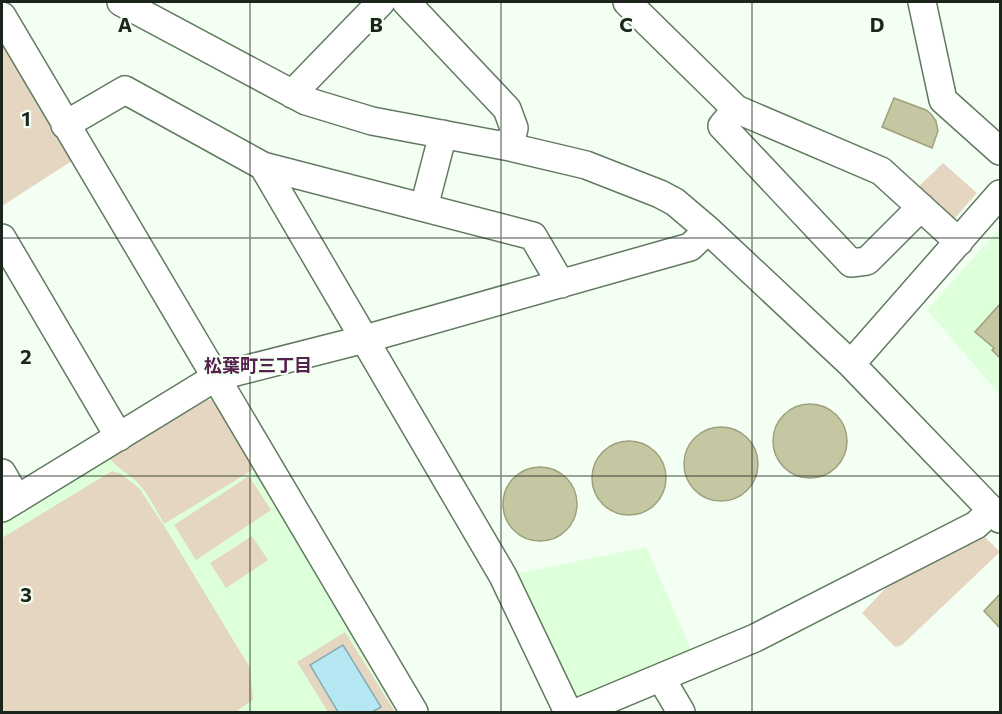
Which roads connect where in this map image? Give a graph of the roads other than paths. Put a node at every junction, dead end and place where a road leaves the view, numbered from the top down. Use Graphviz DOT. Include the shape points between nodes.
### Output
graph roads {
  1 [pos="121,2"];
  2 [pos="381,2"];
  3 [pos="406,2"];
  4 [pos="627,2"];
  5 [pos="922,2"];
  6 [pos="2,16"];
  7 [pos="292,94"];
  8 [pos="736,109"];
  9 [pos="65,125"];
  10 [pos="443,134"];
  11 [pos="510,147"];
  12 [pos="1000,151"];
  13 [pos="263,166"];
  14 [pos="1000,194"];
  15 [pos="424,207"];
  16 [pos="921,207"];
  17 [pos="708,230"];
  18 [pos="2,238"];
  19 [pos="960,242"];
  20 [pos="561,284"];
  21 [pos="365,339"];
  22 [pos="851,364"];
  23 [pos="216,377"];
  24 [pos="119,436"];
  25 [pos="2,473"];
  26 [pos="9,503"];
  27 [pos="996,514"];
  28 [pos="660,678"];
  29 [pos="414,712"];
  30 [pos="568,712"];
  31 [pos="578,712"];
  32 [pos="681,712"];
  1 -- 7 [label="street"];
  2 -- 7 [label="street"];
  3 -- 11 [label="street" via="507,109 514,128"];
  4 -- 8 [label="street"];
  5 -- 12 [label="street" via="943,100"];
  6 -- 9 [label="street"];
  7 -- 10 [label="street" via="372,121"];
  8 -- 16 [label="street" via="880,171"];
  8 -- 16 [label="street" via="722,126 851,263 867,261"];
  9 -- 13 [label="street" via="125,90"];
  9 -- 23 [label="street"];
  10 -- 11 [label="street"];
  10 -- 15 [label="street"];
  11 -- 17 [label="street" via="586,165 660,194"];
  13 -- 15 [label="street"];
  13 -- 21 [label="street"];
  14 -- 19 [label="street"];
  15 -- 20 [label="street" via="533,236"];
  16 -- 19 [label="street"];
  17 -- 20 [label="street" via="690,248"];
  17 -- 22 [label="street"];
  18 -- 24 [label="street"];
  19 -- 22 [label="street"];
  20 -- 21 [label="street"];
  21 -- 23 [label="street"];
  21 -- 30 [label="street" via="503,576"];
  22 -- 27 [label="street"];
  23 -- 24 [label="street"];
  23 -- 29 [label="street"];
  24 -- 26 [label="street"];
  25 -- 26 [label="street"];
  27 -- 28 [label="street" via="755,639"];
  28 -- 31 [label="street"];
  28 -- 32 [label="street"];
}
